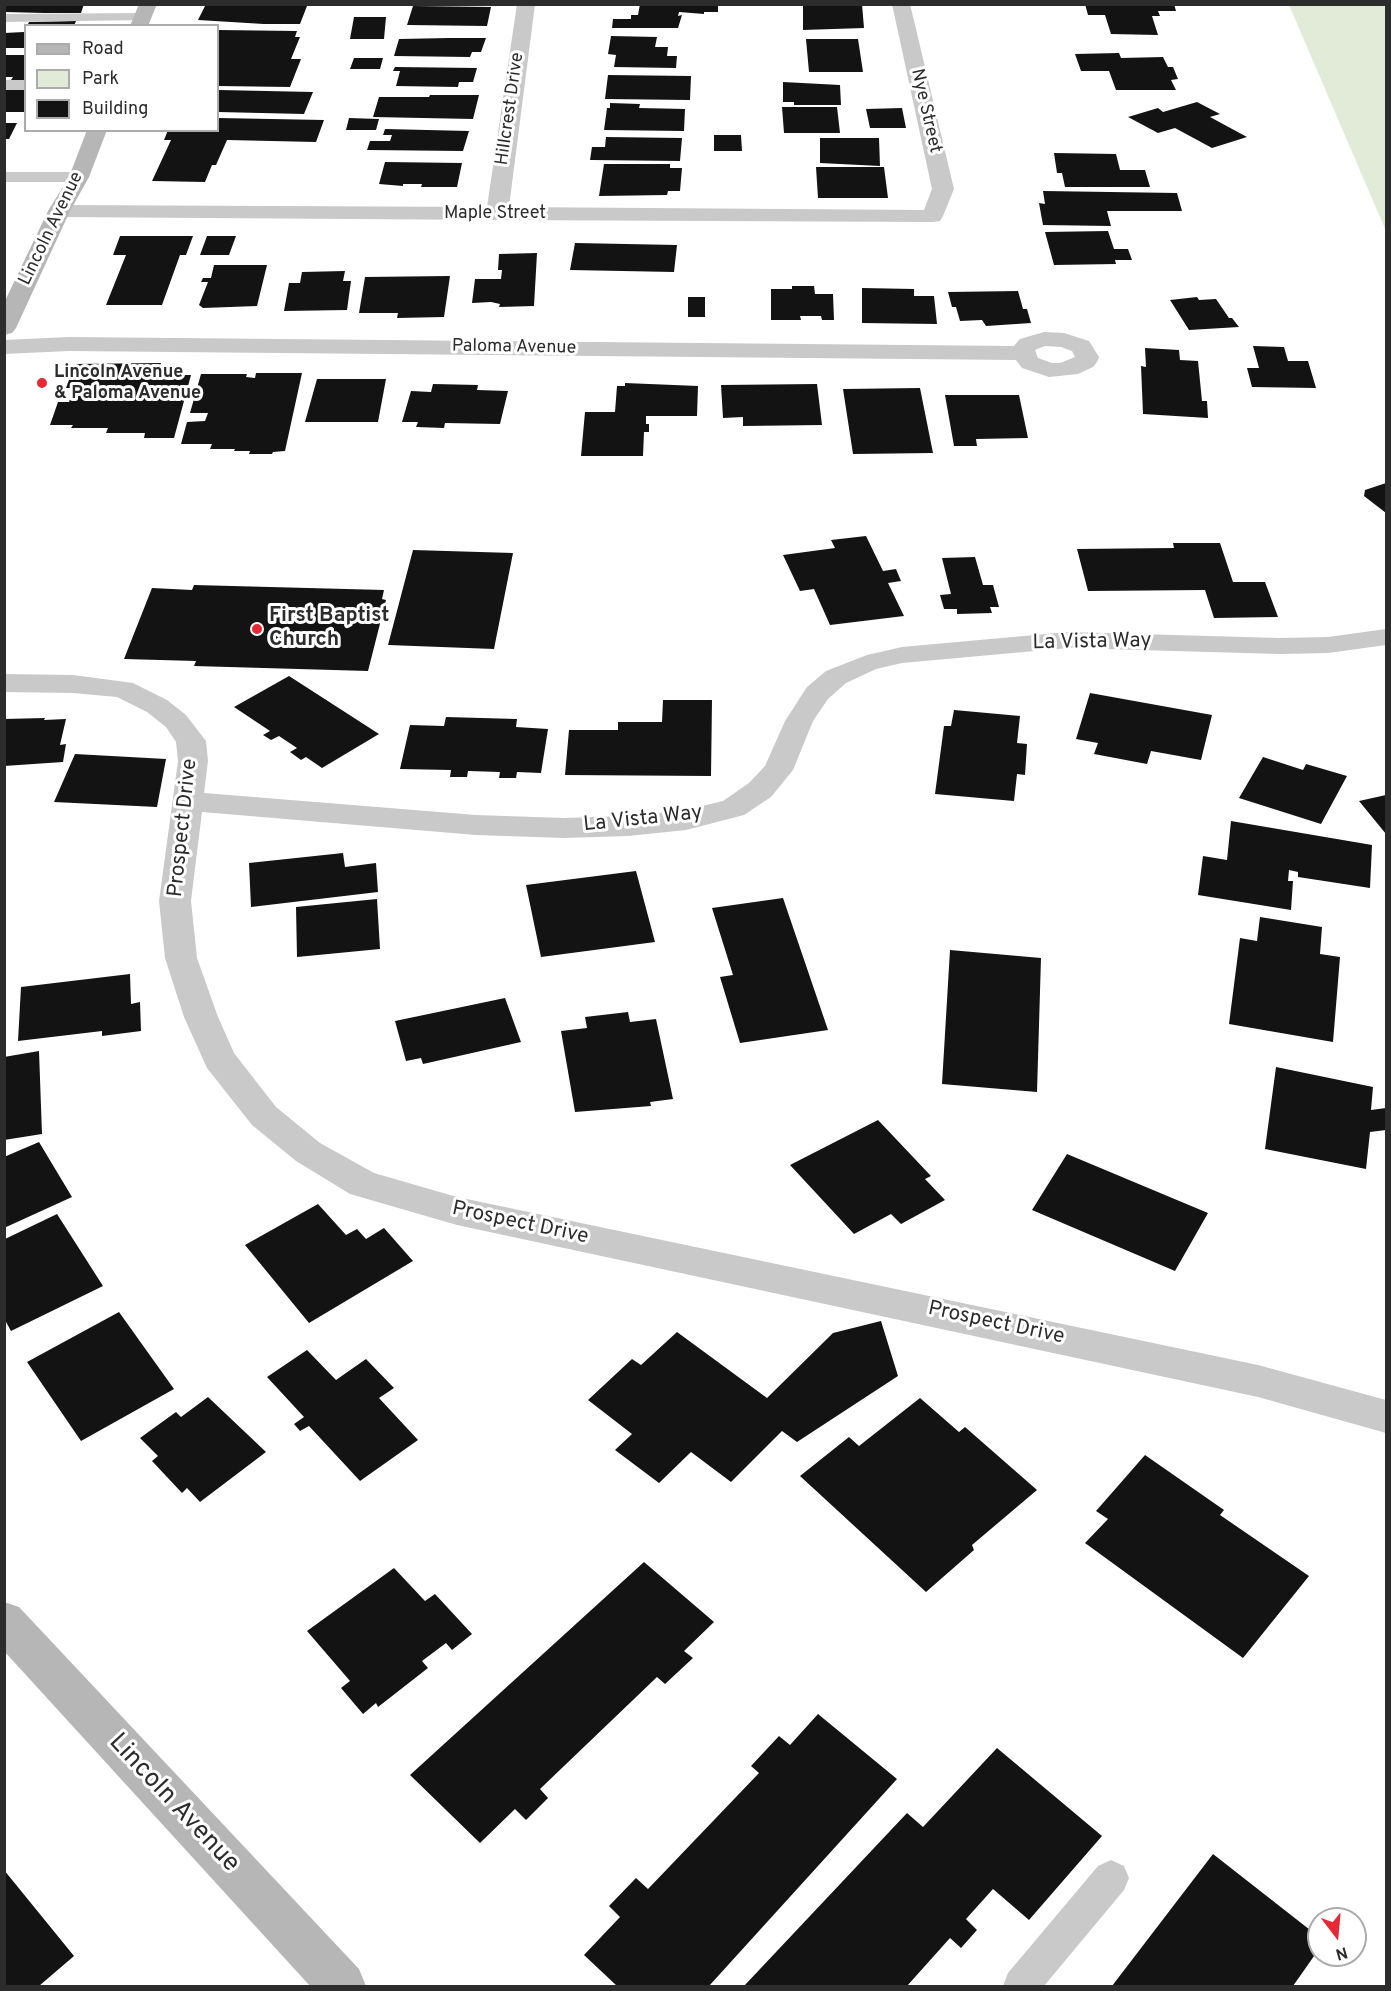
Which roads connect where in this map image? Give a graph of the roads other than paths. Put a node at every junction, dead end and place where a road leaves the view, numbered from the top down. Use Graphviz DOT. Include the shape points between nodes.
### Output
graph roads {
  1 [pos="526,4"];
  2 [pos="901,4"];
  3 [pos="143,16"];
  4 [pos="4,18"];
  5 [pos="4,85"];
  6 [pos="24,85"];
  7 [pos="96,132"];
  8 [pos="4,177"];
  9 [pos="79,177"];
  10 [pos="59,211"];
  11 [pos="496,214"];
  12 [pos="932,216"];
  13 [pos="4,328"];
  14 [pos="4,347"];
  15 [pos="1023,353"];
  16 [pos="1386,637"];
  17 [pos="4,683"];
  18 [pos="188,801"];
  19 [pos="1386,1416"];
  20 [pos="4,1621"];
  21 [pos="1111,1878"];
  22 [pos="342,1986"];
  23 [pos="1021,1986"];
  1 -- 11 [label="street, Hillcrest Drive"];
  2 -- 12 [label="street, Nye Street" via="943,189"];
  3 -- 4 [label="lane"];
  5 -- 6 [label="lane"];
  7 -- 9 [label="main road, Lincoln Avenue"];
  8 -- 9 [label="lane"];
  9 -- 10 [label="main road, Lincoln Avenue"];
  10 -- 11 [label="street, Maple Street"];
  10 -- 13 [label="main road, Lincoln Avenue"];
  11 -- 12 [label="street, Maple Street"];
  14 -- 15 [label="street, Paloma Avenue" via="69,344"];
  16 -- 18 [label="street, La Vista Way" via="1328,645 1279,646 1068,640 902,654 867,663 836,677 818,693 799,721 778,770 760,790 733,808 686,820 607,827 476,825"];
  17 -- 18 [label="street, Prospect Drive" via="123,689 157,705 191,741"];
  18 -- 19 [label="street, Prospect Drive" via="175,901 181,958 219,1059 264,1116 308,1152 363,1184 457,1211 1235,1376"];
  20 -- 22 [label="main road, Lincoln Avenue"];
  21 -- 23 [label="lane"];
}
